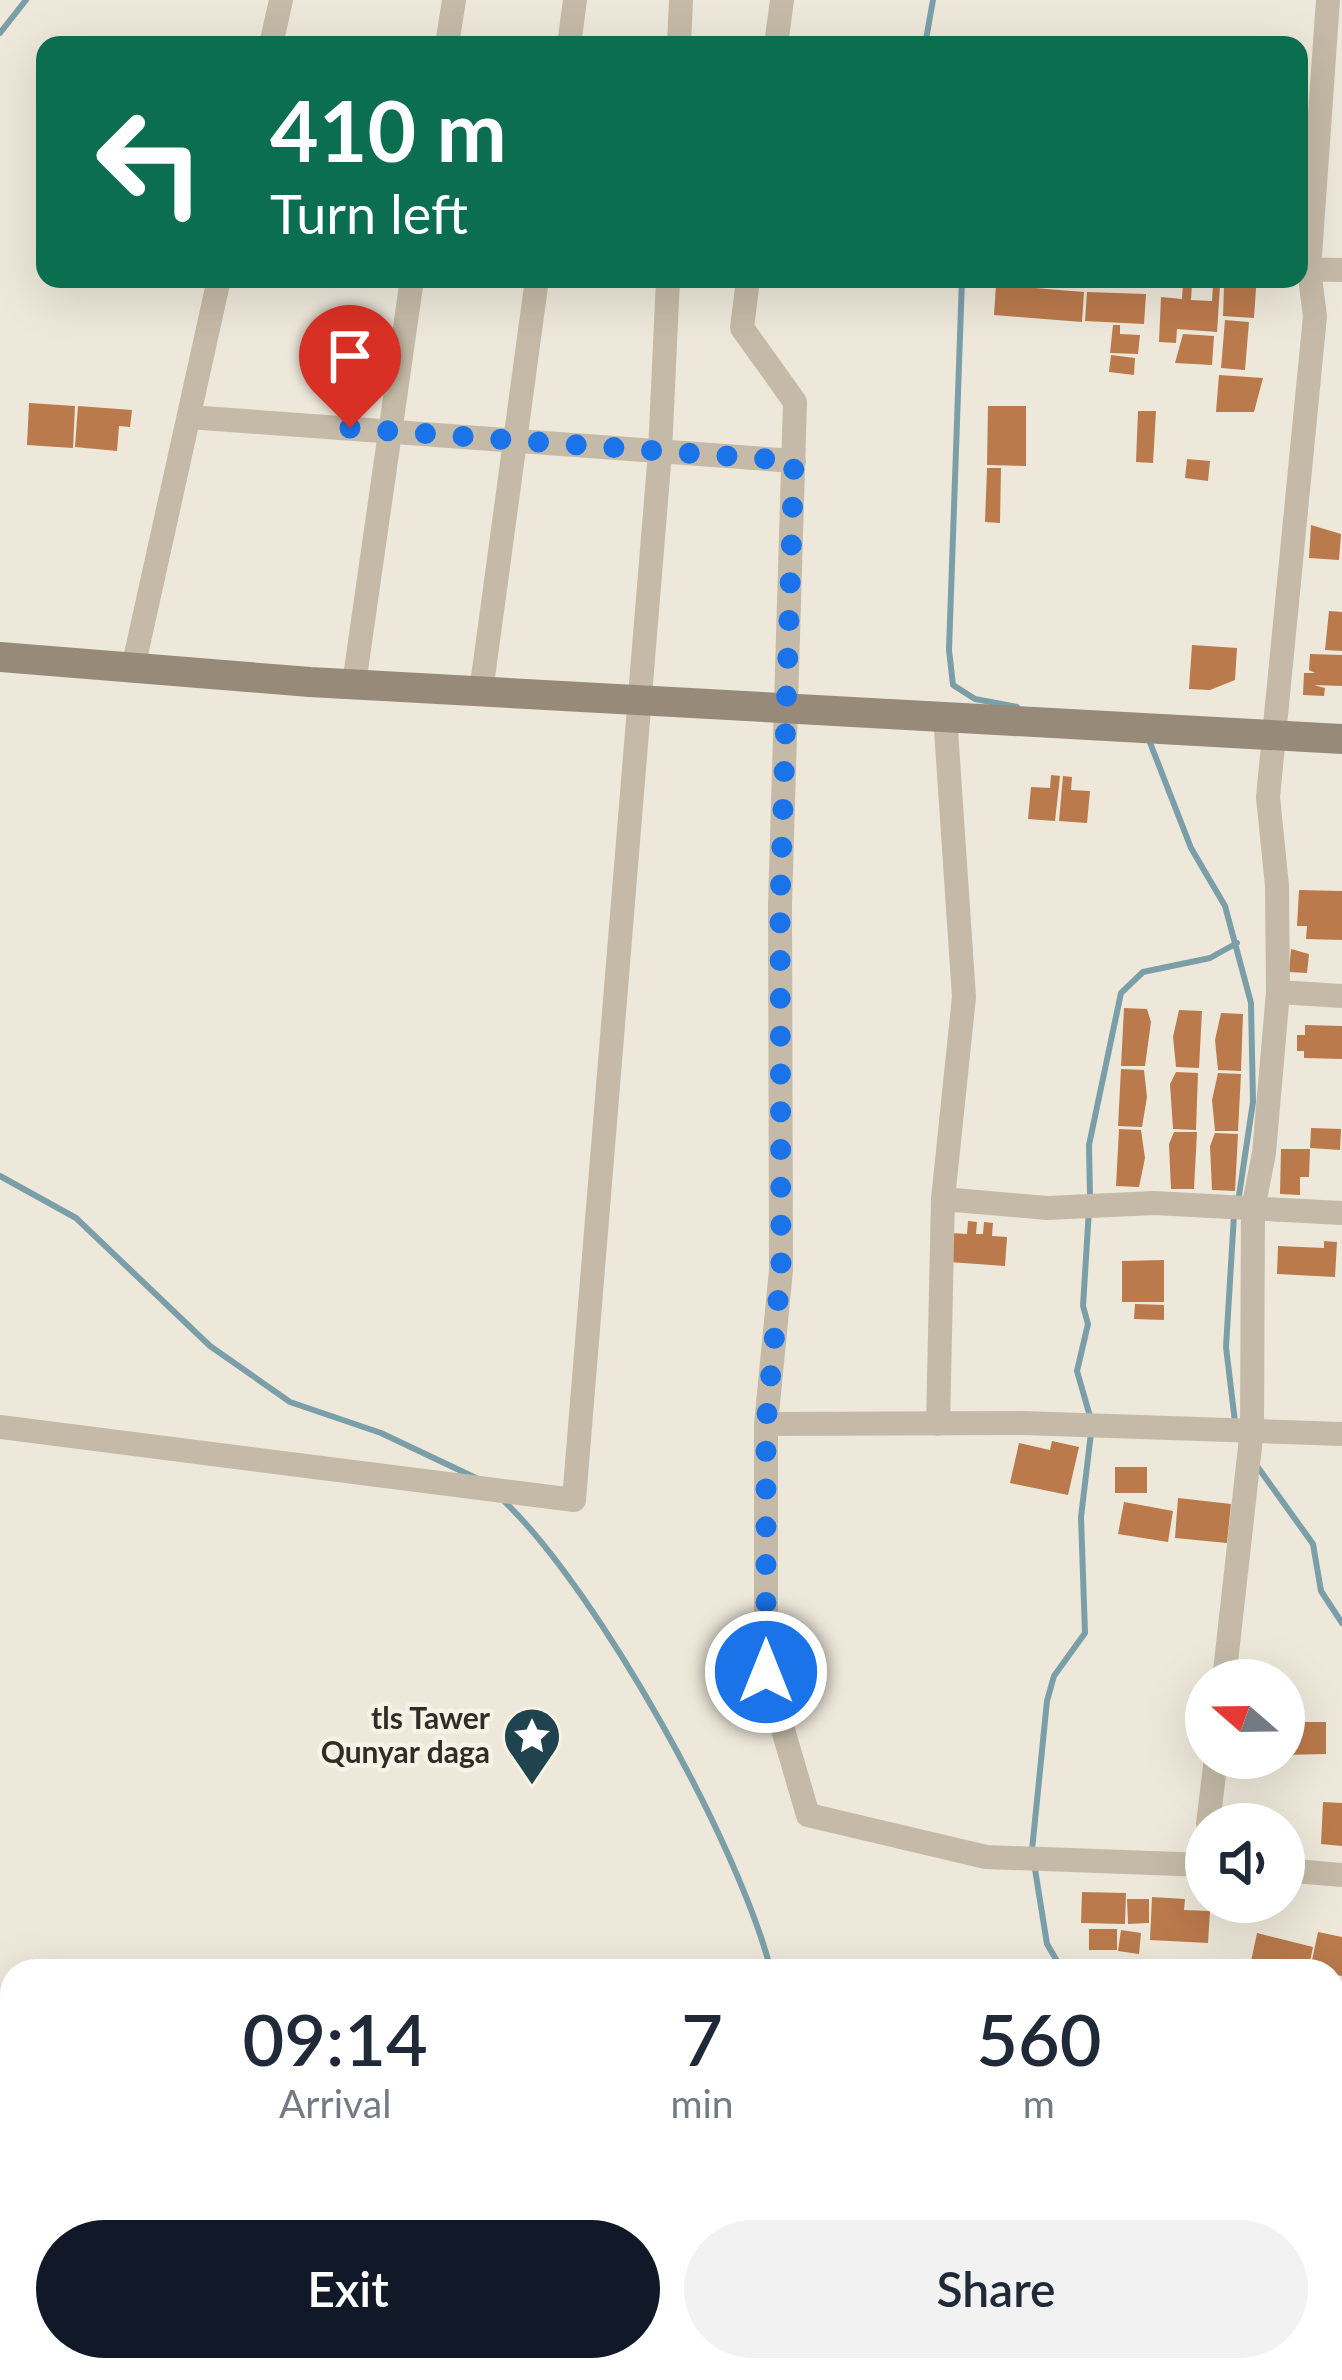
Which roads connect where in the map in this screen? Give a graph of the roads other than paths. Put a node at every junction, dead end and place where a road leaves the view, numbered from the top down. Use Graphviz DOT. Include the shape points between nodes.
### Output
graph roads {
  1 [pos="281,0"];
  2 [pos="454,0"];
  3 [pos="575,0"];
  4 [pos="681,0"];
  5 [pos="782,0"];
  6 [pos="1328,0"];
  7 [pos="273,36"];
  8 [pos="448,36"];
  9 [pos="570,36"];
  10 [pos="679,36"];
  11 [pos="777,36"];
  12 [pos="1308,224"];
  13 [pos="1308,269"];
  14 [pos="1342,270"];
  15 [pos="1308,286"];
  16 [pos="217,288"];
  17 [pos="411,288"];
  18 [pos="536,288"];
  19 [pos="668,288"];
  20 [pos="747,288"];
  21 [pos="189,416"];
  22 [pos="390,431"];
  23 [pos="515,441"];
  24 [pos="660,452"];
  25 [pos="794,461"];
  26 [pos="0,657"];
  27 [pos="133,668"];
  28 [pos="354,684"];
  29 [pos="481,692"];
  30 [pos="638,701"];
  31 [pos="786,706"];
  32 [pos="945,715"];
  33 [pos="1275,736"];
  34 [pos="1342,739"];
  35 [pos="1278,992"];
  36 [pos="1342,996"];
  37 [pos="943,1199"];
  38 [pos="1252,1209"];
  39 [pos="1342,1213"];
  40 [pos="766,1424"];
  41 [pos="938,1424"];
  42 [pos="0,1427"];
  43 [pos="1252,1429"];
  44 [pos="1342,1434"];
  45 [pos="1226,1659"];
  46 [pos="1185,1859"];
  47 [pos="1305,1871"];
  48 [pos="1342,1874"];
  1 -- 7 [label="street"];
  2 -- 8 [label="street"];
  3 -- 9 [label="street"];
  4 -- 10 [label="street"];
  5 -- 11 [label="street"];
  6 -- 12 [label="street"];
  13 -- 14 [label="street"];
  15 -- 33 [label="street" via="1315,316"];
  16 -- 21 [label="street"];
  17 -- 22 [label="street"];
  18 -- 23 [label="street"];
  19 -- 24 [label="street"];
  20 -- 25 [label="street" via="742,328 795,402"];
  21 -- 22 [label="street"];
  21 -- 27 [label="street"];
  22 -- 23 [label="street"];
  22 -- 28 [label="street"];
  23 -- 24 [label="street"];
  23 -- 29 [label="street"];
  24 -- 25 [label="street"];
  24 -- 30 [label="street"];
  25 -- 31 [label="street"];
  26 -- 27 [label="street"];
  27 -- 28 [label="street"];
  28 -- 29 [label="street"];
  29 -- 30 [label="street"];
  30 -- 31 [label="street"];
  30 -- 42 [label="street" via="574,1500"];
  31 -- 32 [label="street"];
  31 -- 40 [label="street" via="781,1270"];
  32 -- 33 [label="street"];
  32 -- 37 [label="street" via="964,997"];
  33 -- 34 [label="street"];
  33 -- 35 [label="street" via="1268,797"];
  35 -- 36 [label="street"];
  35 -- 38 [label="street"];
  37 -- 38 [label="street"];
  37 -- 41 [label="street"];
  38 -- 39 [label="street"];
  38 -- 43 [label="street"];
  40 -- 41 [label="street"];
  40 -- 46 [label="street" via="766,1672 808,1815 986,1858"];
  41 -- 43 [label="street"];
  43 -- 44 [label="street"];
  43 -- 45 [label="street"];
  47 -- 48 [label="street"];
}
